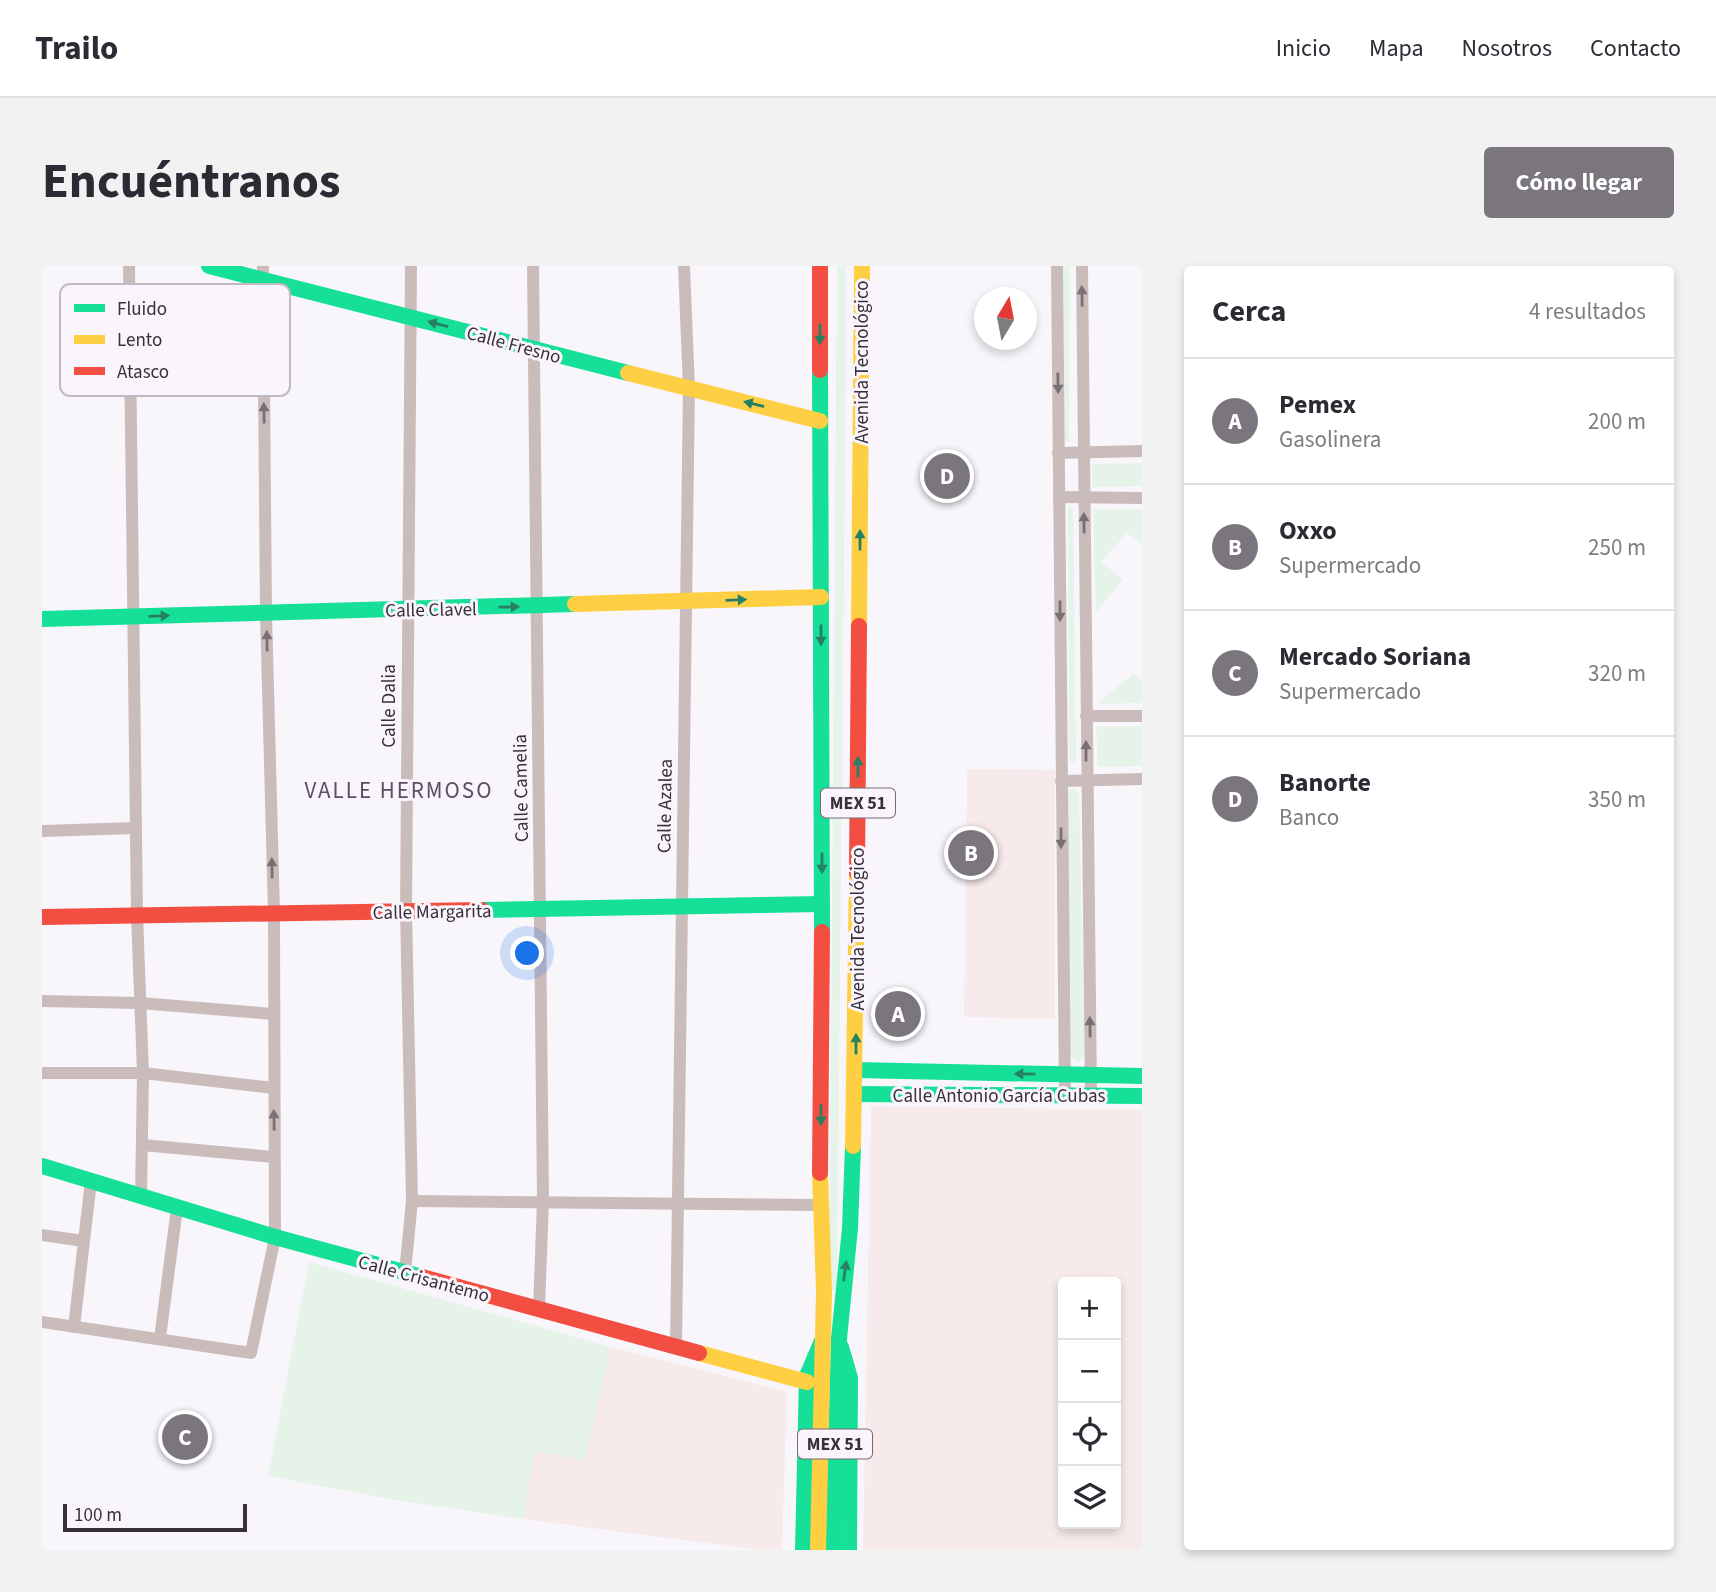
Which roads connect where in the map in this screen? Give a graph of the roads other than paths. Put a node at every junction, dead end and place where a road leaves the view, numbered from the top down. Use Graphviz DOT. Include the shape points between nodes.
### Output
graph roads {
  1 [pos="129,266"];
  2 [pos="209,266"];
  3 [pos="411,266"];
  4 [pos="533,266"];
  5 [pos="684,266"];
  6 [pos="820,266"];
  7 [pos="862,266"];
  8 [pos="1056,266"];
  9 [pos="1082,266"];
  10 [pos="263,273"];
  11 [pos="129,284"];
  12 [pos="411,317"];
  13 [pos="534,350"];
  14 [pos="689,387"];
  15 [pos="130,396"];
  16 [pos="264,396"];
  17 [pos="820,421"];
  18 [pos="1142,451"];
  19 [pos="1083,452"];
  20 [pos="1058,453"];
  21 [pos="1084,496"];
  22 [pos="1059,497"];
  23 [pos="1142,498"];
  24 [pos="821,597"];
  25 [pos="686,601"];
  26 [pos="535,606"];
  27 [pos="407,609"];
  28 [pos="266,613"];
  29 [pos="132,617"];
  30 [pos="42,619"];
  31 [pos="1086,716"];
  32 [pos="1142,716"];
  33 [pos="1142,779"];
  34 [pos="1061,781"];
  35 [pos="1087,781"];
  36 [pos="135,828"];
  37 [pos="42,831"];
  38 [pos="822,904"];
  39 [pos="682,906"];
  40 [pos="541,909"];
  41 [pos="406,911"];
  42 [pos="274,913"];
  43 [pos="136,915"];
  44 [pos="42,917"];
  45 [pos="42,1001"];
  46 [pos="140,1003"];
  47 [pos="273,1014"];
  48 [pos="856,1070"];
  49 [pos="42,1073"];
  50 [pos="143,1073"];
  51 [pos="993,1073"];
  52 [pos="1063,1075"];
  53 [pos="1090,1076"];
  54 [pos="1142,1076"];
  55 [pos="274,1087"];
  56 [pos="855,1094"];
  57 [pos="992,1095"];
  58 [pos="1065,1095"];
  59 [pos="1091,1095"];
  60 [pos="1142,1096"];
  61 [pos="142,1145"];
  62 [pos="274,1157"];
  63 [pos="42,1166"];
  64 [pos="91,1181"];
  65 [pos="141,1196"];
  66 [pos="543,1200"];
  67 [pos="412,1201"];
  68 [pos="678,1203"];
  69 [pos="821,1205"];
  70 [pos="177,1208"];
  71 [pos="42,1235"];
  72 [pos="275,1237"];
  73 [pos="83,1241"];
  74 [pos="405,1272"];
  75 [pos="539,1309"];
  76 [pos="42,1322"];
  77 [pos="74,1327"];
  78 [pos="160,1338"];
  79 [pos="831,1339"];
  80 [pos="676,1346"];
  81 [pos="807,1382"];
  82 [pos="803,1550"];
  83 [pos="818,1550"];
  84 [pos="833,1550"];
  85 [pos="849,1550"];
  1 -- 11 [label="street"];
  2 -- 10 [label="main road, Calle Fresno"];
  3 -- 12 [label="street, Calle Dalia"];
  4 -- 13 [label="street, Calle Camelia"];
  5 -- 14 [label="street, Calle Azalea"];
  6 -- 17 [label="main road, Avenida Tecnológico / MEX 51, one-way"];
  48 -- 7 [label="main road, Avenida Tecnológico / MEX 51, one-way"];
  8 -- 20 [label="street, one-way"];
  19 -- 9 [label="street, one-way"];
  10 -- 12 [label="main road, Calle Fresno"];
  13 -- 12 [label="main road, Calle Fresno, one-way"];
  12 -- 27 [label="street, Calle Dalia"];
  13 -- 14 [label="main road, Calle Fresno"];
  13 -- 26 [label="street, Calle Camelia"];
  17 -- 14 [label="main road, Calle Fresno, one-way"];
  14 -- 25 [label="street, Calle Azalea"];
  15 -- 29 [label="street"];
  28 -- 16 [label="street, one-way"];
  17 -- 24 [label="main road, Avenida Tecnológico / MEX 51"];
  18 -- 19 [label="street"];
  19 -- 20 [label="street"];
  19 -- 21 [label="street"];
  20 -- 22 [label="street"];
  21 -- 22 [label="street"];
  21 -- 23 [label="street"];
  31 -- 21 [label="street, one-way"];
  22 -- 34 [label="street, one-way"];
  25 -- 24 [label="main road, Calle Clavel, one-way"];
  24 -- 38 [label="main road, Avenida Tecnológico / MEX 51, one-way"];
  25 -- 26 [label="main road, Calle Clavel"];
  25 -- 39 [label="street, Calle Azalea"];
  27 -- 26 [label="main road, Calle Clavel, one-way"];
  26 -- 40 [label="street, Calle Camelia"];
  27 -- 28 [label="main road, Calle Clavel"];
  27 -- 41 [label="street, Calle Dalia"];
  29 -- 28 [label="main road, Calle Clavel, one-way"];
  42 -- 28 [label="street, one-way"];
  29 -- 30 [label="main road, Calle Clavel"];
  29 -- 36 [label="street"];
  31 -- 32 [label="street"];
  35 -- 31 [label="street, one-way"];
  33 -- 35 [label="street"];
  34 -- 35 [label="street"];
  34 -- 52 [label="street, one-way"];
  53 -- 35 [label="street, one-way"];
  36 -- 37 [label="street"];
  36 -- 43 [label="street"];
  38 -- 39 [label="main road, Calle Margarita"];
  38 -- 69 [label="main road, Avenida Tecnológico / MEX 51, one-way"];
  39 -- 40 [label="main road, Calle Margarita"];
  39 -- 68 [label="street, Calle Azalea"];
  40 -- 41 [label="main road, Calle Margarita"];
  40 -- 66 [label="street, Calle Camelia"];
  41 -- 42 [label="main road, Calle Margarita"];
  41 -- 67 [label="street, Calle Dalia"];
  42 -- 43 [label="main road, Calle Margarita"];
  42 -- 47 [label="street"];
  43 -- 44 [label="main road, Calle Margarita"];
  43 -- 46 [label="street"];
  45 -- 46 [label="street"];
  46 -- 47 [label="street"];
  46 -- 50 [label="street"];
  47 -- 55 [label="street"];
  48 -- 51 [label="main road, Calle Antonio García Cubas"];
  48 -- 56 [label="main road, Avenida Tecnológico / MEX 51"];
  49 -- 50 [label="street"];
  50 -- 55 [label="street"];
  50 -- 61 [label="street"];
  52 -- 51 [label="main road, Calle Antonio García Cubas, one-way"];
  51 -- 57 [label="main road"];
  52 -- 53 [label="main road, Calle Antonio García Cubas"];
  52 -- 58 [label="street"];
  53 -- 54 [label="main road, Calle Antonio García Cubas"];
  53 -- 59 [label="street"];
  62 -- 55 [label="street, one-way"];
  56 -- 57 [label="main road, Calle Antonio García Cubas"];
  79 -- 56 [label="main road, Avenida Tecnológico / MEX 51, one-way" via="850,1228"];
  57 -- 58 [label="main road, Calle Antonio García Cubas"];
  58 -- 59 [label="main road, Calle Antonio García Cubas"];
  59 -- 60 [label="main road, Calle Antonio García Cubas"];
  61 -- 62 [label="street"];
  61 -- 65 [label="street"];
  62 -- 72 [label="street"];
  63 -- 64 [label="main road, Calle Crisantemo"];
  64 -- 65 [label="main road, Calle Crisantemo"];
  64 -- 73 [label="street"];
  65 -- 70 [label="main road, Calle Crisantemo"];
  66 -- 67 [label="street"];
  66 -- 68 [label="street"];
  66 -- 75 [label="street, Calle Camelia"];
  67 -- 74 [label="street, Calle Dalia"];
  68 -- 69 [label="street"];
  68 -- 80 [label="street, Calle Azalea"];
  69 -- 79 [label="main road, Avenida Tecnológico / MEX 51"];
  70 -- 72 [label="main road, Calle Crisantemo"];
  70 -- 78 [label="street"];
  71 -- 73 [label="street"];
  72 -- 74 [label="main road, Calle Crisantemo"];
  72 -- 78 [label="street" via="251,1353"];
  73 -- 77 [label="street"];
  74 -- 75 [label="main road, Calle Crisantemo"];
  75 -- 80 [label="main road, Calle Crisantemo"];
  76 -- 77 [label="street"];
  77 -- 78 [label="street"];
  79 -- 81 [label="main road"];
  79 -- 83 [label="main road, Avenida Tecnológico / MEX 51"];
  79 -- 84 [label="main road, Avenida Tecnológico / MEX 51"];
  79 -- 85 [label="main road" via="850,1378"];
  80 -- 81 [label="main road, Calle Crisantemo"];
  81 -- 82 [label="main road"];
}
